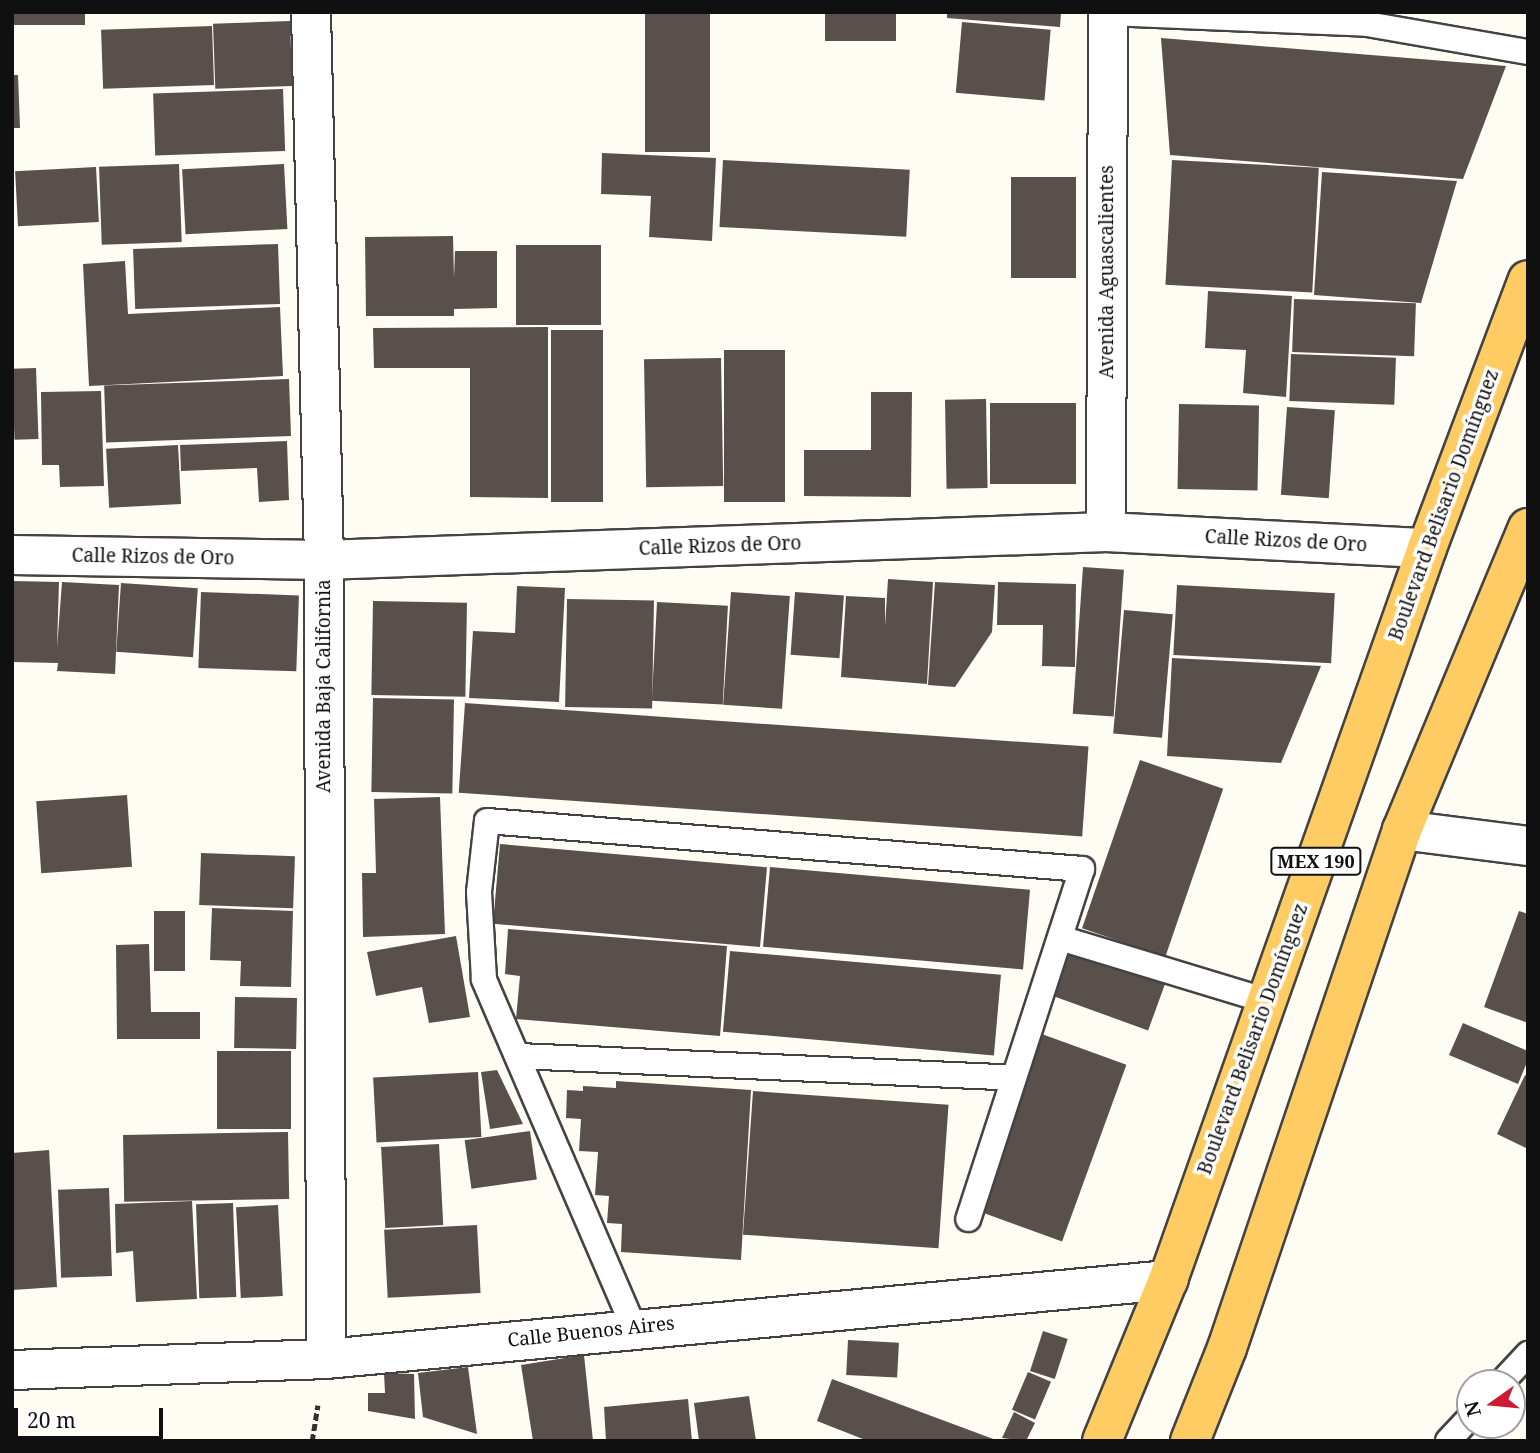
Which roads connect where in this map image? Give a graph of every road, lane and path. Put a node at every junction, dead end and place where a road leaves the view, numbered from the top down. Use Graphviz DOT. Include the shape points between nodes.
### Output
graph roads {
  1 [pos="311,12"];
  2 [pos="1108,13"];
  3 [pos="1528,52"];
  4 [pos="1528,280"];
  5 [pos="1528,528"];
  6 [pos="1106,532"];
  7 [pos="1427,548"];
  8 [pos="12,555"];
  9 [pos="324,560"];
  10 [pos="1402,830"];
  11 [pos="1528,846"];
  12 [pos="1059,938"];
  13 [pos="1267,1001"];
  14 [pos="518,1056"];
  15 [pos="1014,1078"];
  16 [pos="968,1219"];
  17 [pos="1168,1280"];
  18 [pos="634,1328"];
  19 [pos="1528,1354"];
  20 [pos="326,1359"];
  21 [pos="1514,1369"];
  22 [pos="12,1370"];
  23 [pos="1102,1441"];
  24 [pos="1190,1441"];
  1 -- 9 [label="street, Avenida Baja California"];
  2 -- 3 [label="lane" via="1367,24"];
  2 -- 6 [label="street, Avenida Aguascalientes"];
  4 -- 7 [label="main road, Boulevard Belisario Domínguez / MEX 190"];
  5 -- 10 [label="main road, MEX 190"];
  6 -- 7 [label="street, Calle Rizos de Oro"];
  6 -- 9 [label="street, Calle Rizos de Oro"];
  7 -- 13 [label="main road, Boulevard Belisario Domínguez / MEX 190"];
  8 -- 9 [label="street, Calle Rizos de Oro"];
  9 -- 20 [label="street, Avenida Baja California"];
  10 -- 11 [label="street"];
  10 -- 24 [label="main road, MEX 190" via="1227,1348"];
  12 -- 13 [label="lane"];
  12 -- 14 [label="lane" via="1082,869 486,821 479,892 484,979"];
  12 -- 15 [label="lane"];
  13 -- 17 [label="main road, Boulevard Belisario Domínguez / MEX 190"];
  14 -- 15 [label="lane"];
  14 -- 18 [label="lane"];
  15 -- 16 [label="lane"];
  17 -- 18 [label="street, Calle Buenos Aires"];
  17 -- 23 [label="main road, Boulevard Belisario Domínguez / MEX 190"];
  18 -- 20 [label="street, Calle Buenos Aires"];
  19 -- 21 [label="lane"];
  20 -- 22 [label="street, Calle Buenos Aires"];
}
